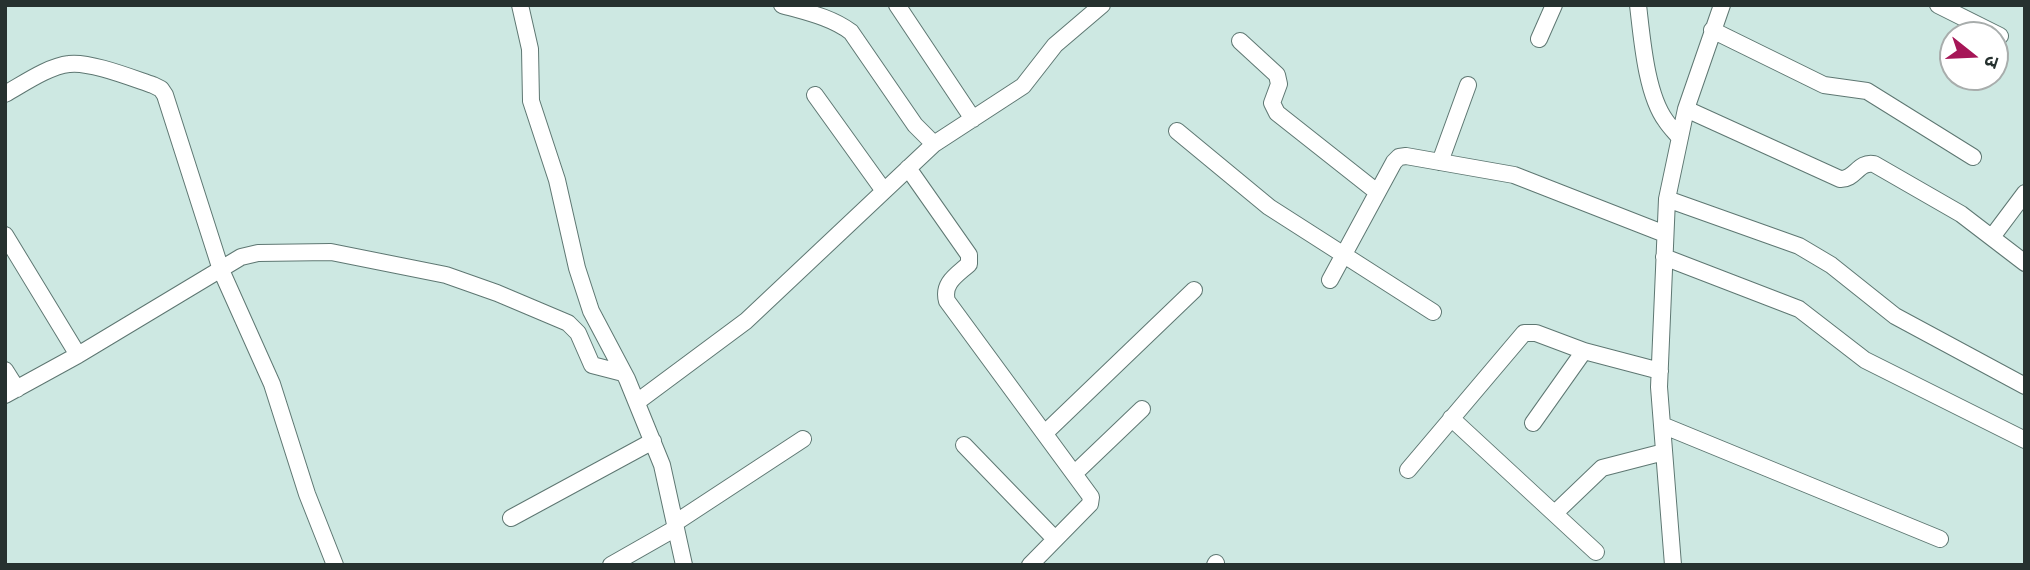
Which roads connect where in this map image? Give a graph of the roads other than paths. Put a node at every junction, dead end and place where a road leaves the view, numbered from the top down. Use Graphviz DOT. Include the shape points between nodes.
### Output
graph roads {
  1 [pos="520,5"];
  2 [pos="782,5"];
  3 [pos="897,5"];
  4 [pos="1102,5"];
  5 [pos="1554,5"];
  6 [pos="1638,5"];
  7 [pos="1722,5"];
  8 [pos="1938,5"];
  9 [pos="1970,21"];
  10 [pos="1712,30"];
  11 [pos="1539,39"];
  12 [pos="1240,41"];
  13 [pos="1468,85"];
  14 [pos="5,94"];
  15 [pos="815,94"];
  16 [pos="1686,110"];
  17 [pos="972,119"];
  18 [pos="1177,131"];
  19 [pos="1680,138"];
  20 [pos="934,144"];
  21 [pos="1973,158"];
  22 [pos="1440,162"];
  23 [pos="908,168"];
  24 [pos="884,191"];
  25 [pos="1377,192"];
  26 [pos="2025,193"];
  27 [pos="1667,199"];
  28 [pos="1665,234"];
  29 [pos="5,235"];
  30 [pos="1992,237"];
  31 [pos="1342,255"];
  32 [pos="1664,257"];
  33 [pos="2025,263"];
  34 [pos="221,270"];
  35 [pos="1330,280"];
  36 [pos="1194,290"];
  37 [pos="1433,312"];
  38 [pos="1584,351"];
  39 [pos="78,355"];
  40 [pos="5,370"];
  41 [pos="1660,371"];
  42 [pos="624,373"];
  43 [pos="2025,386"];
  44 [pos="11,392"];
  45 [pos="637,402"];
  46 [pos="1142,409"];
  47 [pos="1451,418"];
  48 [pos="1533,423"];
  49 [pos="1662,425"];
  50 [pos="1045,433"];
  51 [pos="803,439"];
  52 [pos="2025,440"];
  53 [pos="653,441"];
  54 [pos="964,445"];
  55 [pos="1664,452"];
  56 [pos="1408,470"];
  57 [pos="1075,473"];
  58 [pos="1555,513"];
  59 [pos="511,518"];
  60 [pos="676,526"];
  61 [pos="1055,539"];
  62 [pos="1940,539"];
  63 [pos="1596,552"];
  64 [pos="334,565"];
  65 [pos="611,565"];
  66 [pos="684,565"];
  67 [pos="1030,565"];
  68 [pos="1673,565"];
  1 -- 42 [label="street" via="530,49 531,101 557,180 577,268 591,311"];
  2 -- 20 [label="street" via="830,20 851,32 915,125"];
  3 -- 17 [label="street"];
  4 -- 17 [label="street" via="1055,45 1023,86"];
  5 -- 11 [label="street"];
  6 -- 19 [label="street" via="1655,100"];
  7 -- 10 [label="street"];
  8 -- 9 [label="street"];
  10 -- 16 [label="street"];
  10 -- 21 [label="street" via="1824,85 1867,90"];
  12 -- 25 [label="street" via="1277,75 1274,109"];
  13 -- 22 [label="street"];
  14 -- 34 [label="street" via="55,68 80,63 161,89"];
  15 -- 24 [label="street"];
  16 -- 19 [label="street"];
  16 -- 30 [label="street" via="1840,179 1851,177 1863,165 1874,164"];
  17 -- 20 [label="street"];
  18 -- 31 [label="street" via="1261,202"];
  19 -- 27 [label="street"];
  20 -- 23 [label="street"];
  22 -- 25 [label="street" via="1399,157"];
  22 -- 28 [label="street" via="1527,179"];
  23 -- 24 [label="street"];
  23 -- 50 [label="street" via="970,254 969,264 947,285 947,301"];
  24 -- 45 [label="street" via="742,324"];
  25 -- 31 [label="street"];
  26 -- 30 [label="street"];
  27 -- 28 [label="street"];
  27 -- 43 [label="street" via="1799,246 1831,265 1895,316"];
  28 -- 32 [label="street"];
  29 -- 39 [label="street"];
  30 -- 33 [label="street"];
  31 -- 35 [label="street"];
  31 -- 37 [label="street"];
  32 -- 41 [label="street"];
  32 -- 52 [label="street" via="1799,309 1865,360"];
  34 -- 39 [label="street"];
  34 -- 42 [label="street" via="248,255 321,251 446,275 568,323 578,333 592,365"];
  34 -- 64 [label="street" via="272,384"];
  36 -- 50 [label="street"];
  38 -- 41 [label="street"];
  38 -- 47 [label="street" via="1524,333"];
  38 -- 48 [label="street"];
  39 -- 44 [label="street"];
  40 -- 44 [label="street"];
  41 -- 49 [label="street"];
  42 -- 45 [label="street"];
  45 -- 53 [label="street"];
  46 -- 57 [label="street"];
  47 -- 56 [label="street"];
  47 -- 58 [label="street"];
  49 -- 55 [label="street"];
  49 -- 62 [label="street"];
  50 -- 57 [label="street"];
  51 -- 60 [label="street"];
  53 -- 59 [label="street"];
  53 -- 60 [label="street"];
  54 -- 61 [label="street"];
  55 -- 58 [label="street" via="1602,468"];
  55 -- 68 [label="street"];
  57 -- 61 [label="street" via="1091,500"];
  58 -- 63 [label="street"];
  60 -- 65 [label="street"];
  60 -- 66 [label="street"];
  61 -- 67 [label="street"];
}
